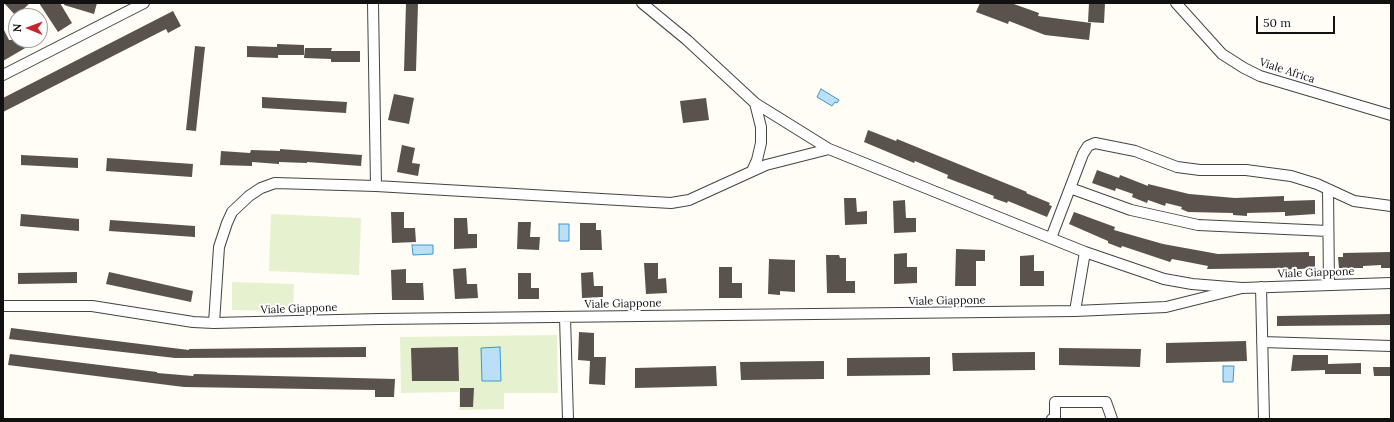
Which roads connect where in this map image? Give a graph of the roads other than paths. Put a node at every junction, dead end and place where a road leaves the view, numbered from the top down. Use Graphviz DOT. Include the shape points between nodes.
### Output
graph roads {
  1 [pos="144,3"];
  2 [pos="373,3"];
  3 [pos="642,3"];
  4 [pos="1176,3"];
  5 [pos="3,75"];
  6 [pos="755,103"];
  7 [pos="1391,115"];
  8 [pos="829,149"];
  9 [pos="752,171"];
  10 [pos="376,186"];
  11 [pos="1070,188"];
  12 [pos="1328,189"];
  13 [pos="1391,206"];
  14 [pos="1328,231"];
  15 [pos="1051,238"];
  16 [pos="1085,252"];
  17 [pos="1391,283"];
  18 [pos="1329,285"];
  19 [pos="1261,287"];
  20 [pos="1242,288"];
  21 [pos="3,306"];
  22 [pos="1075,311"];
  23 [pos="565,317"];
  24 [pos="214,323"];
  25 [pos="1262,342"];
  26 [pos="1391,346"];
  27 [pos="568,419"];
  28 [pos="1052,419"];
  29 [pos="1112,419"];
  30 [pos="1264,419"];
  1 -- 5 [label="street"];
  2 -- 10 [label="street"];
  3 -- 6 [label="street, Viale Giappone" via="688,40"];
  4 -- 7 [label="street, Viale Africa" via="1222,54 1244,68 1260,76"];
  6 -- 8 [label="street, Viale Giappone"];
  6 -- 9 [label="street" via="761,127 761,143"];
  8 -- 9 [label="street" via="781,160"];
  8 -- 15 [label="street, Viale Giappone"];
  9 -- 10 [label="street" via="694,198 671,204"];
  10 -- 24 [label="street" via="284,182 266,186 249,196 232,212 221,240"];
  11 -- 12 [label="street" via="1085,150 1090,144 1098,143 1135,151 1177,167 1278,174 1305,180"];
  11 -- 14 [label="street" via="1132,210 1192,224"];
  11 -- 15 [label="street"];
  12 -- 13 [label="street" via="1354,201"];
  12 -- 14 [label="street"];
  14 -- 18 [label="street"];
  15 -- 16 [label="street, Viale Giappone"];
  16 -- 20 [label="street, Viale Giappone" via="1164,279"];
  16 -- 22 [label="street"];
  17 -- 18 [label="street, Viale Giappone"];
  18 -- 19 [label="street, Viale Giappone"];
  19 -- 20 [label="street, Viale Giappone"];
  19 -- 25 [label="street"];
  20 -- 22 [label="street, Viale Giappone" via="1166,307"];
  21 -- 24 [label="street, Viale Giappone" via="92,306"];
  22 -- 23 [label="street, Viale Giappone"];
  23 -- 24 [label="street, Viale Giappone"];
  23 -- 27 [label="street"];
  25 -- 26 [label="street"];
  25 -- 30 [label="street"];
  28 -- 29 [label="street" via="1055,418 1055,402 1106,402"];
}
